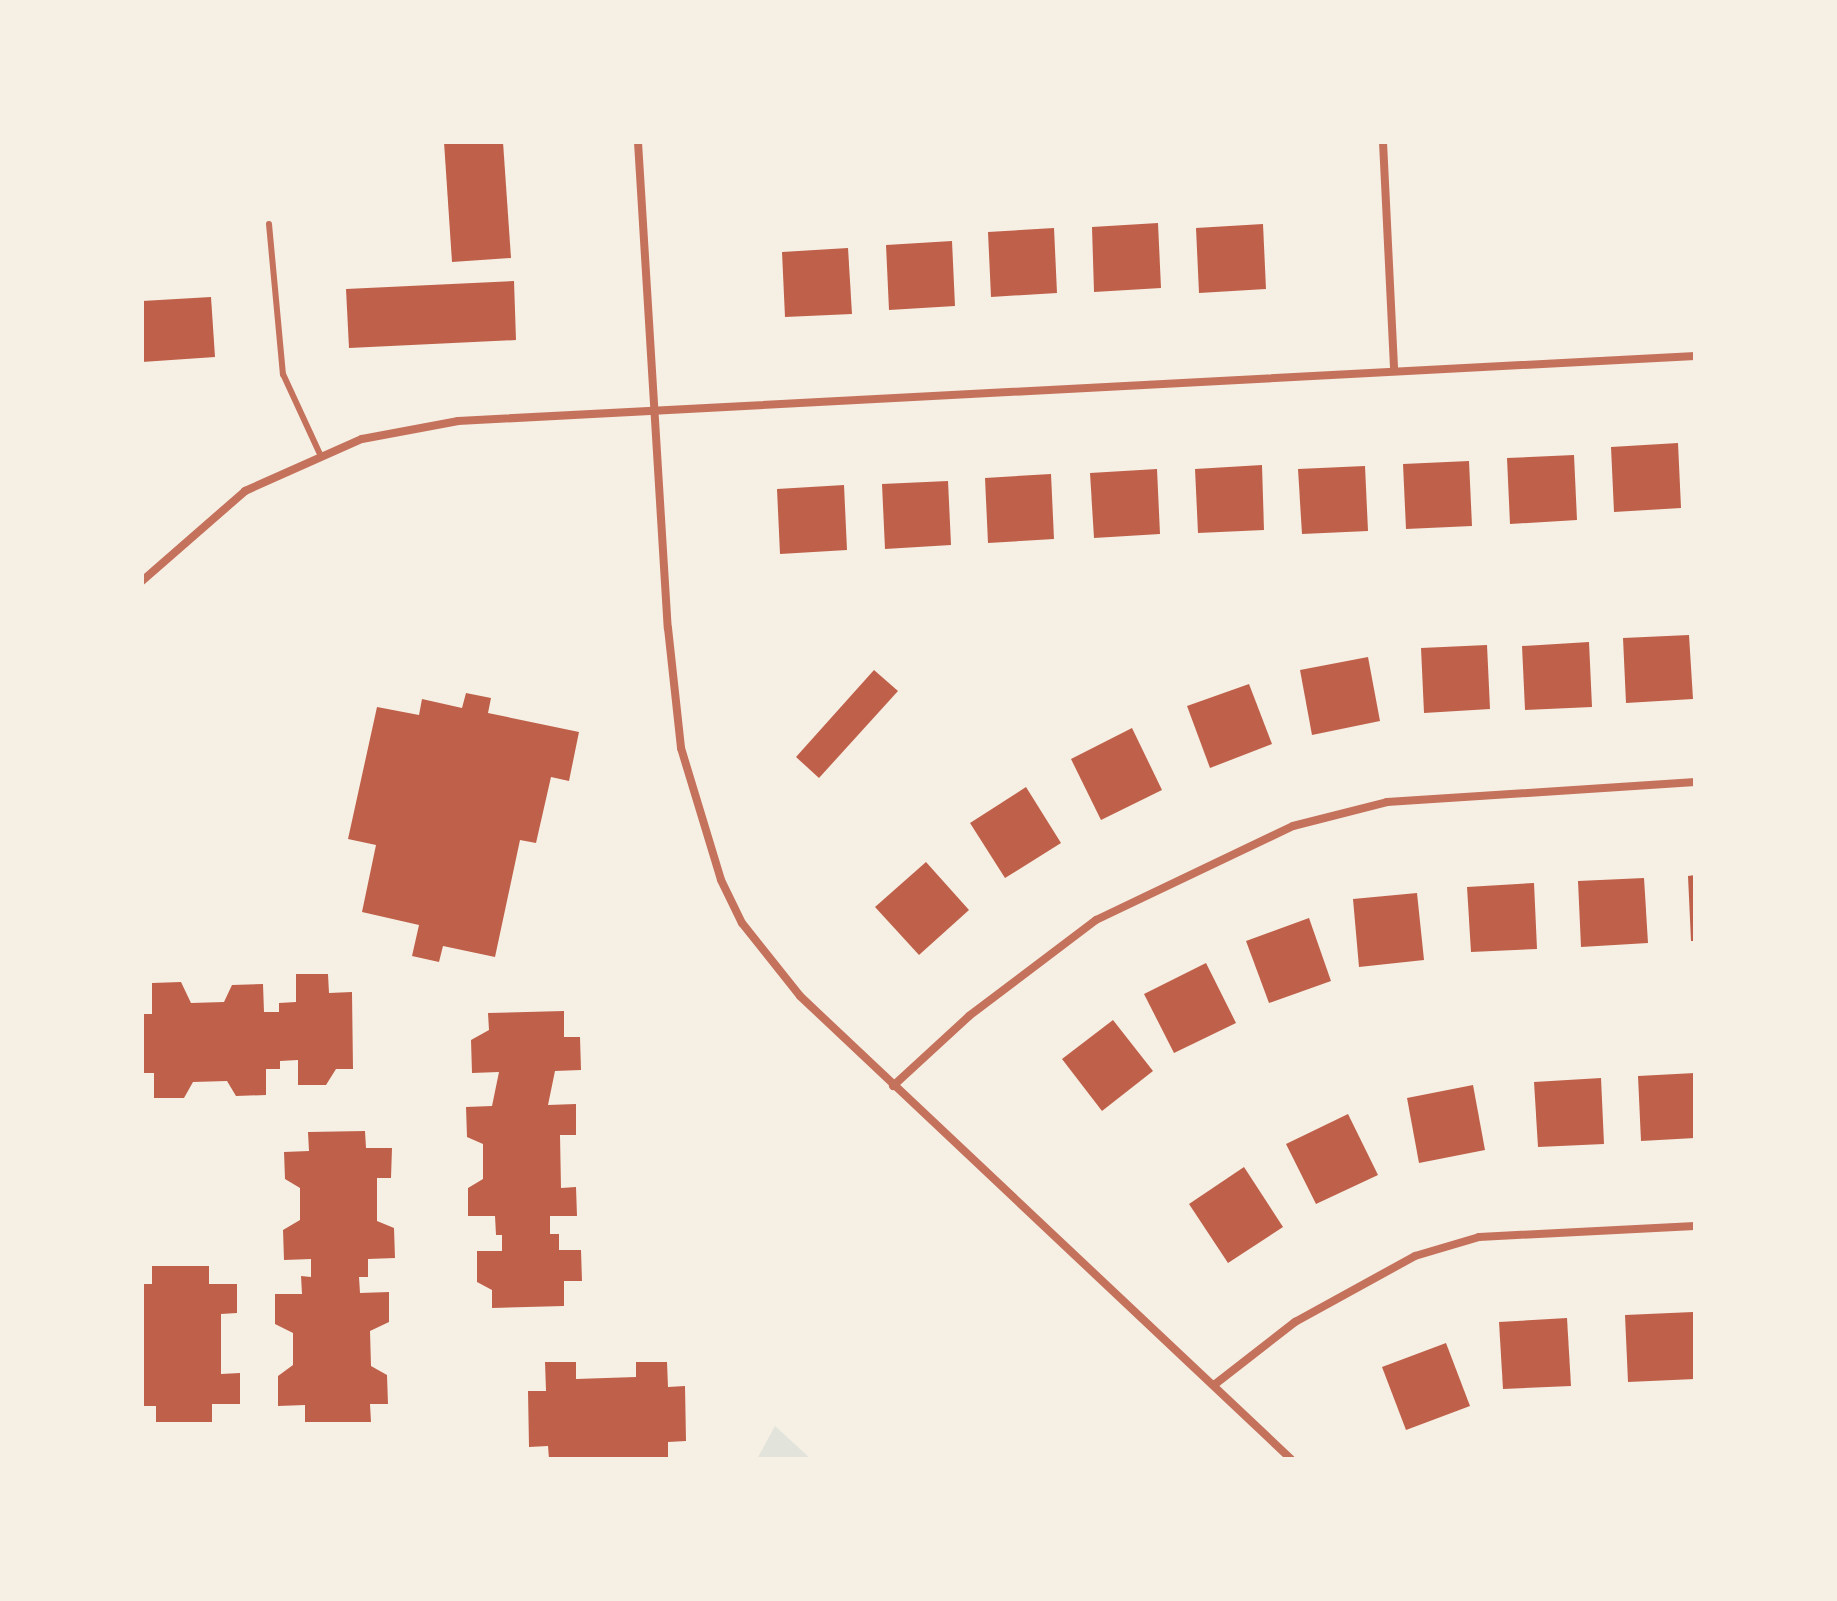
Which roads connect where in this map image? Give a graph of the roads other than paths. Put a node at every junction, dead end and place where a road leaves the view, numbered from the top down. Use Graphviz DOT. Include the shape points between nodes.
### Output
graph roads {
  1 [pos="638,142"];
  2 [pos="1383,142"];
  3 [pos="269,224"];
  4 [pos="1695,356"];
  5 [pos="1394,370"];
  6 [pos="655,407"];
  7 [pos="320,454"];
  8 [pos="142,581"];
  9 [pos="1695,782"];
  10 [pos="893,1086"];
  11 [pos="1695,1226"];
  12 [pos="1214,1385"];
  13 [pos="1291,1459"];
  1 -- 6 [label="street"];
  2 -- 5 [label="street"];
  3 -- 7 [label="lane" via="283,374"];
  4 -- 5 [label="street"];
  5 -- 6 [label="street"];
  6 -- 7 [label="street" via="458,421"];
  6 -- 10 [label="street" via="669,643 681,748 703,836 742,923 776,969"];
  7 -- 8 [label="street" via="245,491"];
  9 -- 10 [label="street" via="1387,802 1293,826 1096,920 969,1016"];
  10 -- 12 [label="street"];
  11 -- 12 [label="street" via="1479,1237 1415,1256 1295,1322"];
  12 -- 13 [label="street"];
}
